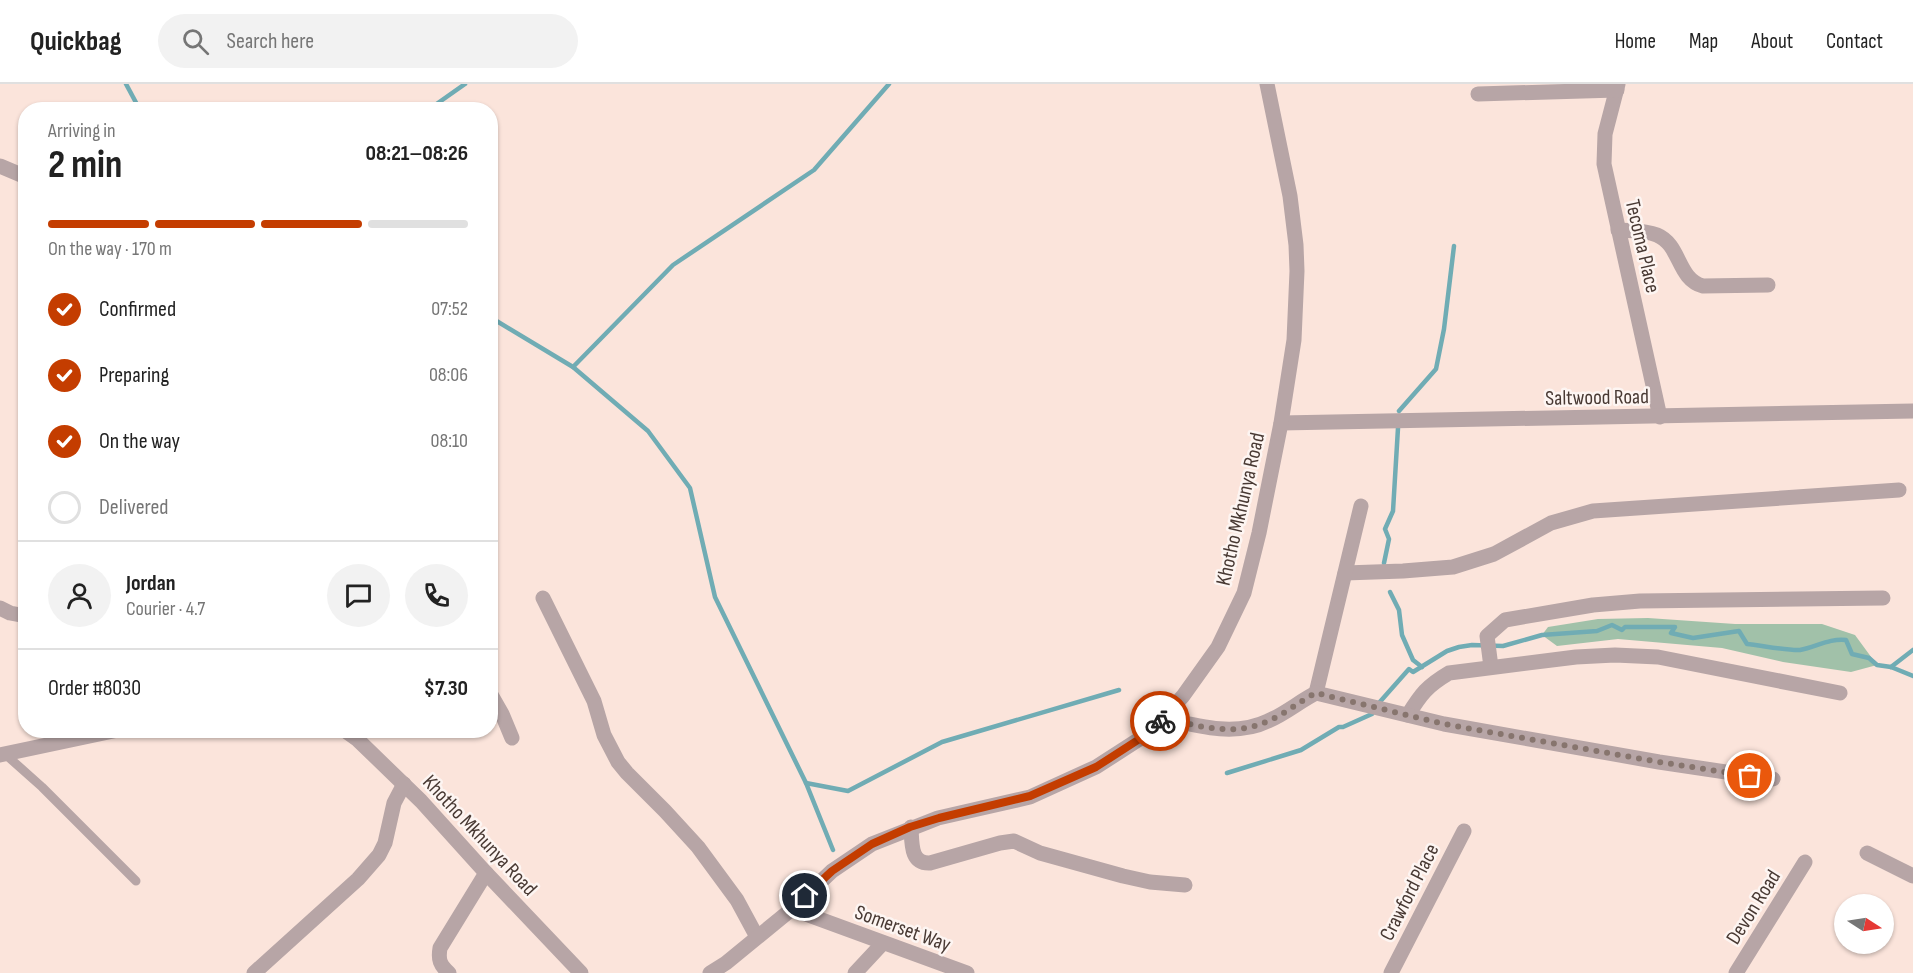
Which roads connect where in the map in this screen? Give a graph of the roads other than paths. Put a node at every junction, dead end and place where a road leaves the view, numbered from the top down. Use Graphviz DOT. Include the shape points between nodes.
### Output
graph roads {
  1 [pos="1267,84"];
  2 [pos="1618,87"];
  3 [pos="1478,94"];
  4 [pos="0,166"];
  5 [pos="18,174"];
  6 [pos="1618,230"];
  7 [pos="1768,285"];
  8 [pos="1913,411"];
  9 [pos="1660,417"];
  10 [pos="1281,423"];
  11 [pos="1899,490"];
  12 [pos="1361,507"];
  13 [pos="1345,573"];
  14 [pos="543,598"];
  15 [pos="1883,598"];
  16 [pos="0,608"];
  17 [pos="18,614"];
  18 [pos="1490,661"];
  19 [pos="1316,693"];
  20 [pos="1840,693"];
  21 [pos="498,707"];
  22 [pos="1408,715"];
  23 [pos="1163,718"];
  24 [pos="80,738"];
  25 [pos="355,738"];
  26 [pos="512,738"];
  27 [pos="2,755"];
  28 [pos="1773,779"];
  29 [pos="404,784"];
  30 [pos="910,827"];
  31 [pos="1464,831"];
  32 [pos="1867,853"];
  33 [pos="1805,862"];
  34 [pos="486,873"];
  35 [pos="1913,876"];
  36 [pos="136,881"];
  37 [pos="1185,885"];
  38 [pos="792,909"];
  39 [pos="757,937"];
  40 [pos="883,943"];
  41 [pos="254,973"];
  42 [pos="449,973"];
  43 [pos="581,973"];
  44 [pos="710,973"];
  45 [pos="855,973"];
  46 [pos="967,973"];
  47 [pos="1391,973"];
  48 [pos="1736,973"];
  1 -- 10 [label="street, Khotho Mkhunya Road" via="1290,196 1297,271 1294,340"];
  2 -- 3 [label="street"];
  2 -- 6 [label="street, Tecoma Place" via="1605,134 1604,164"];
  4 -- 5 [label="street"];
  6 -- 7 [label="street" via="1650,232 1667,241 1685,275 1695,284"];
  6 -- 9 [label="street, Tecoma Place"];
  8 -- 9 [label="street, Saltwood Road"];
  9 -- 10 [label="street, Saltwood Road"];
  10 -- 23 [label="street, Khotho Mkhunya Road" via="1244,593 1200,675"];
  11 -- 13 [label="street" via="1593,511 1551,523 1494,554 1453,567"];
  12 -- 13 [label="street"];
  13 -- 19 [label="street"];
  14 -- 39 [label="street" via="594,701 604,735 618,762 698,847 737,900"];
  15 -- 18 [label="street" via="1593,605 1505,620 1487,636"];
  16 -- 17 [label="street"];
  18 -- 20 [label="street" via="1615,655 1658,657"];
  18 -- 22 [label="street" via="1449,673 1432,683"];
  19 -- 22 [label="street"];
  19 -- 23 [label="street" via="1268,722 1239,729 1208,729"];
  21 -- 26 [label="street"];
  22 -- 28 [label="street"];
  23 -- 30 [label="street, Khotho Mkhunya Road" via="1141,738 1096,767 1030,796"];
  24 -- 27 [label="street"];
  25 -- 29 [label="street, Khotho Mkhunya Road"];
  27 -- 36 [label="lane" via="42,787"];
  29 -- 34 [label="street, Khotho Mkhunya Road"];
  29 -- 41 [label="street" via="394,803 379,855 358,879"];
  30 -- 37 [label="street" via="913,852 922,864 1014,841 1040,853 1123,876"];
  30 -- 38 [label="street, Khotho Mkhunya Road" via="872,844 832,871"];
  31 -- 47 [label="street, Crawford Place"];
  32 -- 35 [label="street"];
  33 -- 48 [label="street, Devon Road"];
  34 -- 42 [label="street" via="440,948 438,958"];
  34 -- 43 [label="street, Khotho Mkhunya Road"];
  38 -- 39 [label="street, Khotho Mkhunya Road"];
  38 -- 40 [label="street, Somerset Way"];
  39 -- 44 [label="street, Khotho Mkhunya Road"];
  40 -- 45 [label="street"];
  40 -- 46 [label="street, Somerset Way"];
}
